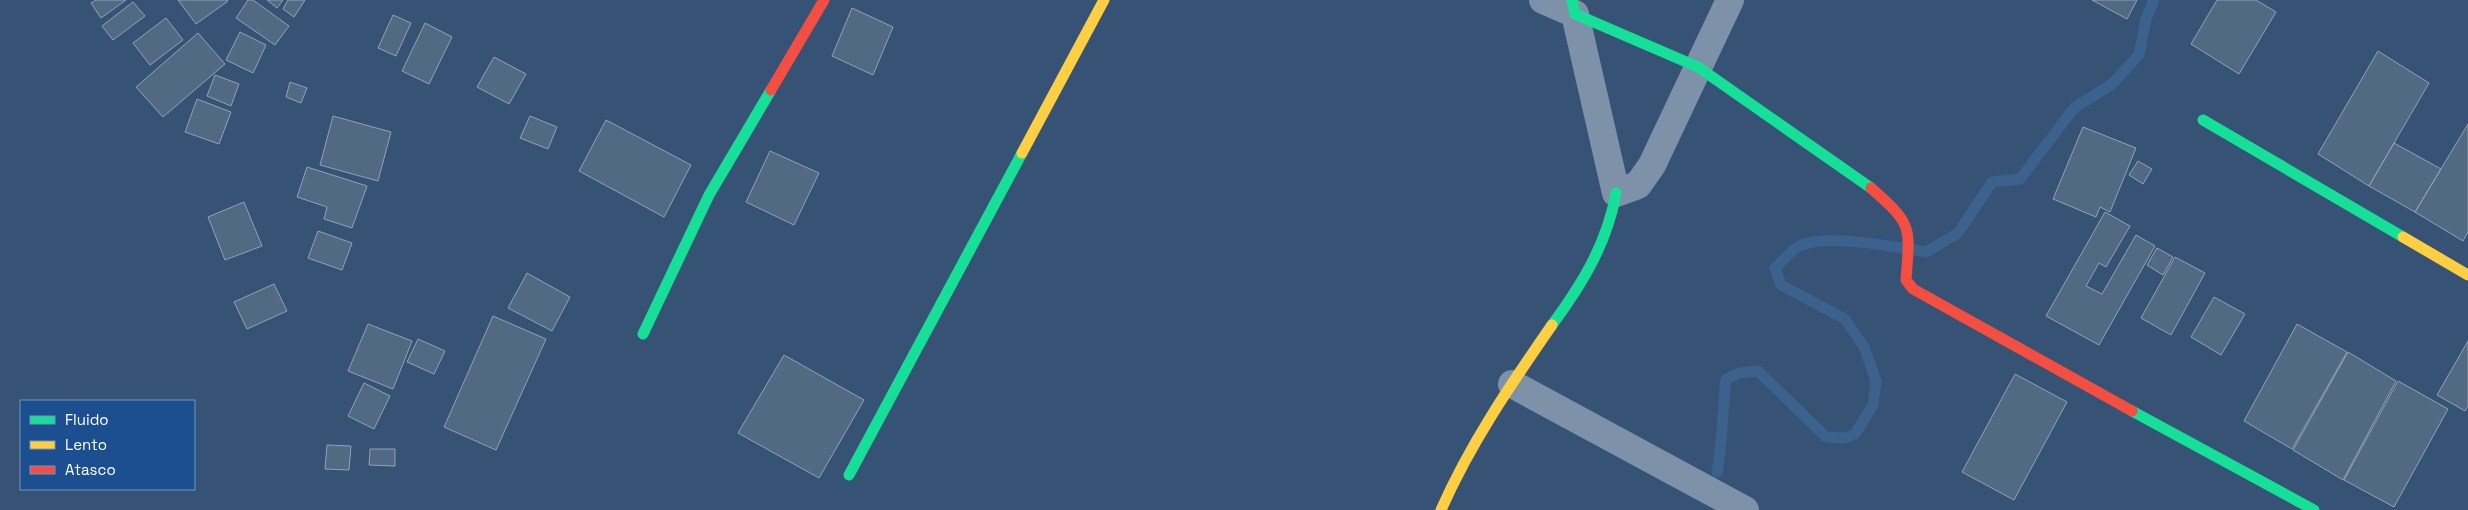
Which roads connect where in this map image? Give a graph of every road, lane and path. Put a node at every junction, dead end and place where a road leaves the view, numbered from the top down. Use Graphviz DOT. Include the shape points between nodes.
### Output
graph roads {
  1 [pos="824,0"];
  2 [pos="1104,0"];
  3 [pos="1543,0"];
  4 [pos="1730,0"];
  5 [pos="1574,7"];
  6 [pos="1698,68"];
  7 [pos="2203,120"];
  8 [pos="1616,192"];
  9 [pos="2468,275"];
  10 [pos="643,334"];
  11 [pos="1512,384"];
  12 [pos="849,475"];
  13 [pos="1441,510"];
  14 [pos="1745,510"];
  15 [pos="2314,510"];
  1 -- 10 [label="street" via="696,220"];
  2 -- 12 [label="street"];
  3 -- 5 [label="street"];
  4 -- 6 [label="street"];
  5 -- 6 [label="street"];
  5 -- 8 [label="street"];
  6 -- 8 [label="street" via="1652,165 1638,184"];
  6 -- 15 [label="street" via="1870,187 1898,212 1909,234 1906,280 1913,289"];
  7 -- 9 [label="street"];
  8 -- 11 [label="street" via="1614,212 1604,241 1578,287"];
  11 -- 13 [label="street" via="1481,430"];
  11 -- 14 [label="street"];
}
